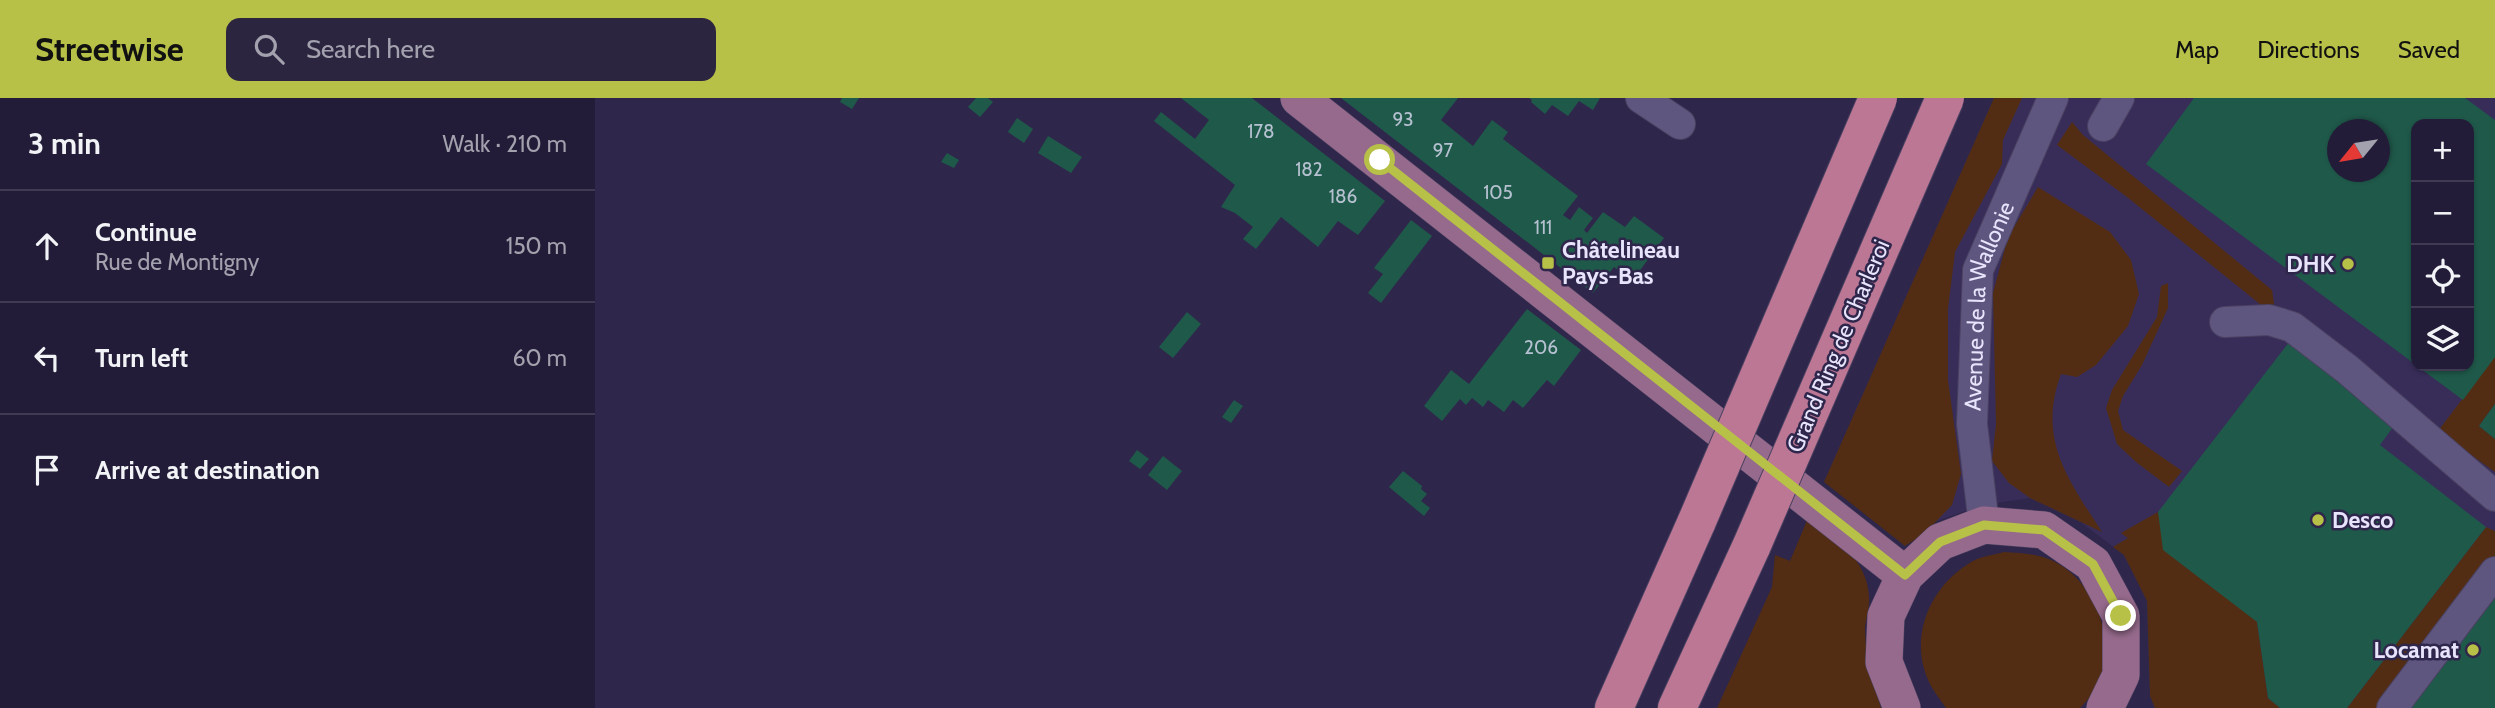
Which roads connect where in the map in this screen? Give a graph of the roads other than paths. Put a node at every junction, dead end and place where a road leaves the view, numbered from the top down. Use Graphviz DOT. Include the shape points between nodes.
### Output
graph roads {
  1 [pos="1299,98"];
  2 [pos="1641,98"];
  3 [pos="1878,98"];
  4 [pos="1945,98"];
  5 [pos="2053,98"];
  6 [pos="2119,98"];
  7 [pos="1680,124"];
  8 [pos="2103,125"];
  9 [pos="2225,322"];
  10 [pos="2495,496"];
  11 [pos="1984,525"];
  12 [pos="2495,572"];
  13 [pos="1905,575"];
  14 [pos="2120,675"];
  15 [pos="1900,707"];
  16 [pos="1614,708"];
  17 [pos="1677,708"];
  18 [pos="2105,708"];
  19 [pos="2136,708"];
  20 [pos="2392,708"];
  1 -- 13 [label="main road"];
  2 -- 7 [label="street"];
  3 -- 16 [label="highway, bridge"];
  4 -- 17 [label="highway, Grand Ring de Charleroi, bridge"];
  5 -- 11 [label="street, Avenue de la Wallonie" via="1979,270 1972,424"];
  6 -- 8 [label="street"];
  9 -- 10 [label="street" via="2269,320 2292,327"];
  11 -- 13 [label="main road" via="1940,542"];
  11 -- 14 [label="main road" via="2044,530 2093,564 2121,616"];
  12 -- 20 [label="street"];
  13 -- 15 [label="main road" via="1886,616 1884,662"];
  14 -- 18 [label="main road"];
  14 -- 19 [label="main road"];
}
